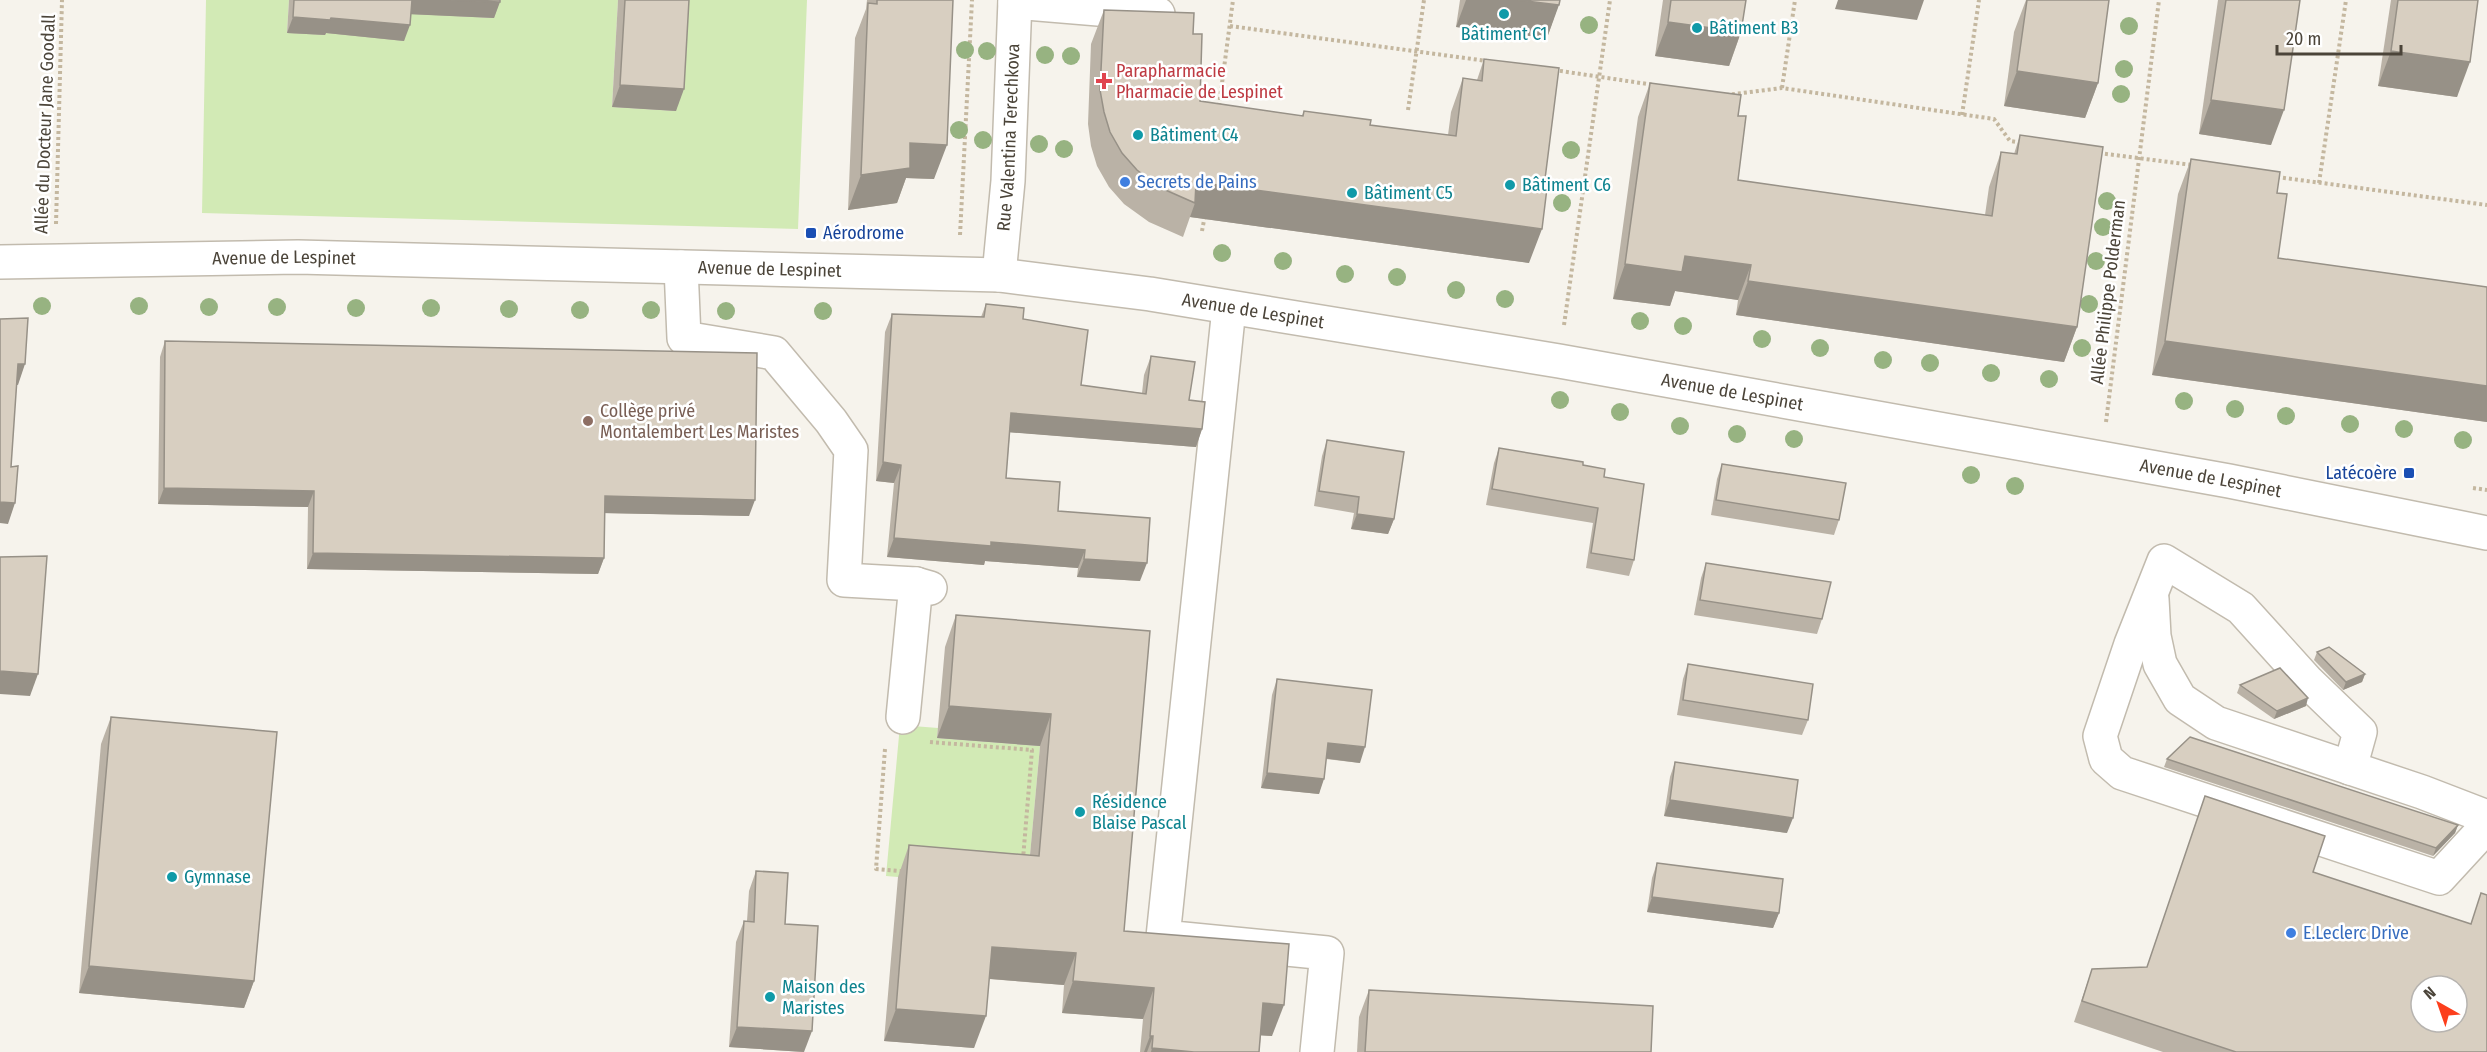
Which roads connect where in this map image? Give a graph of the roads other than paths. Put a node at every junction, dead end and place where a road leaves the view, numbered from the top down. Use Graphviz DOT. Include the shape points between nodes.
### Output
graph roads {
  1 [pos="1015,1"];
  2 [pos="1162,14"];
  3 [pos="0,262"];
  4 [pos="681,267"];
  5 [pos="999,275"];
  6 [pos="1229,308"];
  7 [pos="2487,533"];
  8 [pos="2152,591"];
  9 [pos="895,728"];
  10 [pos="2350,768"];
  11 [pos="2487,817"];
  12 [pos="2487,826"];
  13 [pos="1317,1052"];
  1 -- 2 [label="street"];
  1 -- 5 [label="street, Rue Valentina Terechkova" via="1008,181"];
  3 -- 4 [label="street, Avenue de Lespinet" via="298,257"];
  4 -- 5 [label="street, Avenue de Lespinet"];
  4 -- 9 [label="street" via="684,338 774,353 851,450 844,580 923,586"];
  5 -- 6 [label="street, Avenue de Lespinet"];
  6 -- 7 [label="street, Avenue de Lespinet" via="1559,361 2229,481"];
  6 -- 13 [label="street" via="1163,937 1327,953"];
  8 -- 10 [label="street" via="2160,664 2180,699 2216,723"];
  8 -- 10 [label="street" via="2163,561 2241,608 2360,732"];
  8 -- 12 [label="street" via="2100,736 2106,759 2122,774 2439,878"];
  10 -- 11 [label="street"];
}
